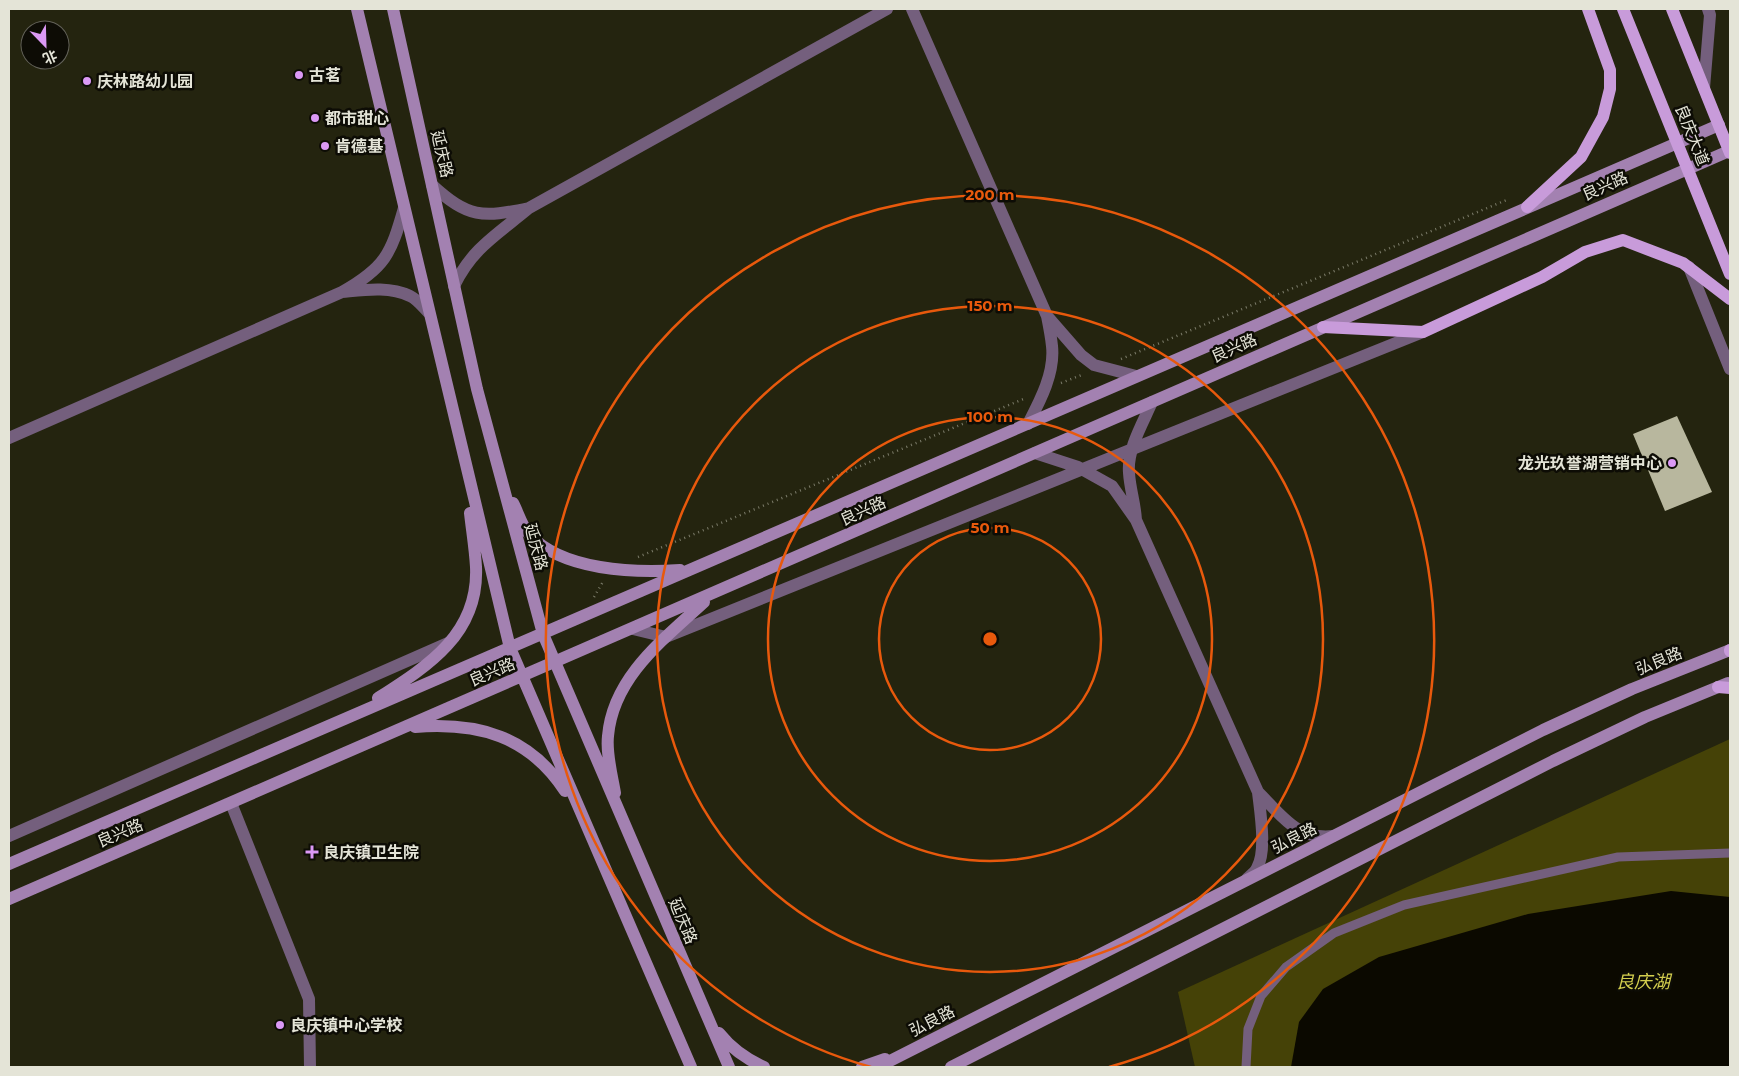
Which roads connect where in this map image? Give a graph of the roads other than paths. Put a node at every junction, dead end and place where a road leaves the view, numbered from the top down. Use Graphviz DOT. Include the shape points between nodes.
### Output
graph roads {
  1 [pos="357,9"];
  2 [pos="392,9"];
  3 [pos="887,9"];
  4 [pos="912,9"];
  5 [pos="1588,9"];
  6 [pos="1623,9"];
  7 [pos="1672,9"];
  8 [pos="1708,9"];
  9 [pos="1704,88"];
  10 [pos="1719,125"];
  11 [pos="1677,142"];
  12 [pos="1730,152"];
  13 [pos="1687,168"];
  14 [pos="432,185"];
  15 [pos="1527,207"];
  16 [pos="404,208"];
  17 [pos="529,208"];
  18 [pos="1689,267"];
  19 [pos="1730,274"];
  20 [pos="454,286"];
  21 [pos="342,292"];
  22 [pos="1730,299"];
  23 [pos="428,312"];
  24 [pos="1047,316"];
  25 [pos="1323,327"];
  26 [pos="1423,332"];
  27 [pos="1730,369"];
  28 [pos="1136,376"];
  29 [pos="1152,402"];
  30 [pos="1028,424"];
  31 [pos="9,438"];
  32 [pos="1133,449"];
  33 [pos="1034,453"];
  34 [pos="465,466"];
  35 [pos="1082,469"];
  36 [pos="500,476"];
  37 [pos="1136,520"];
  38 [pos="690,570"];
  39 [pos="714,594"];
  40 [pos="633,629"];
  41 [pos="543,634"];
  42 [pos="666,637"];
  43 [pos="451,642"];
  44 [pos="510,648"];
  45 [pos="1730,650"];
  46 [pos="554,663"];
  47 [pos="522,677"];
  48 [pos="1730,682"];
  49 [pos="1724,688"];
  50 [pos="344,719"];
  51 [pos="403,728"];
  52 [pos="1258,792"];
  53 [pos="231,803"];
  54 [pos="617,808"];
  55 [pos="585,822"];
  56 [pos="1336,835"];
  57 [pos="9,836"];
  58 [pos="1730,853"];
  59 [pos="9,864"];
  60 [pos="1244,882"];
  61 [pos="9,899"];
  62 [pos="708,1020"];
  63 [pos="909,1051"];
  64 [pos="310,1067"];
  65 [pos="691,1067"];
  66 [pos="729,1067"];
  67 [pos="764,1067"];
  68 [pos="862,1067"];
  69 [pos="878,1067"];
  70 [pos="950,1067"];
  71 [pos="1246,1067"];
  1 -- 16 [label="main road"];
  2 -- 14 [label="main road, 延庆路"];
  3 -- 17 [label="street"];
  4 -- 24 [label="street"];
  5 -- 15 [label="main road" via="1610,70 1604,117 1581,157"];
  6 -- 11 [label="main road, 良庆大道"];
  7 -- 9 [label="main road, 良庆大道"];
  8 -- 9 [label="street"];
  9 -- 10 [label="main road, 良庆大道"];
  10 -- 11 [label="main road, 良兴路"];
  10 -- 12 [label="main road, 良庆大道"];
  11 -- 13 [label="main road, 良庆大道"];
  11 -- 15 [label="main road, 良兴路"];
  12 -- 13 [label="main road, 良兴路"];
  13 -- 19 [label="main road, 良庆大道"];
  13 -- 25 [label="main road, 良兴路"];
  14 -- 17 [label="street" via="462,209 478,214"];
  14 -- 20 [label="main road, 延庆路"];
  15 -- 28 [label="main road, 良兴路"];
  16 -- 21 [label="street" via="395,241 384,262"];
  16 -- 23 [label="main road"];
  17 -- 20 [label="street" via="476,250"];
  18 -- 22 [label="main road"];
  18 -- 26 [label="main road" via="1623,240 1585,252 1542,277"];
  18 -- 27 [label="street"];
  20 -- 36 [label="main road, 延庆路"];
  21 -- 23 [label="street" via="393,291 411,296"];
  21 -- 31 [label="street"];
  23 -- 34 [label="main road"];
  24 -- 28 [label="street" via="1094,365"];
  24 -- 30 [label="street" via="1053,348 1043,396"];
  25 -- 26 [label="main road"];
  25 -- 29 [label="main road, 良兴路"];
  26 -- 32 [label="street"];
  28 -- 30 [label="main road, 良兴路"];
  29 -- 32 [label="street"];
  29 -- 33 [label="main road, 良兴路"];
  30 -- 38 [label="main road, 良兴路"];
  32 -- 35 [label="street"];
  32 -- 37 [label="street" via="1129,472"];
  33 -- 35 [label="street"];
  33 -- 39 [label="main road, 良兴路"];
  34 -- 43 [label="main road" via="476,568 474,596 467,618"];
  34 -- 44 [label="main road"];
  35 -- 37 [label="street" via="1112,486"];
  35 -- 42 [label="street"];
  36 -- 38 [label="main road" via="528,534 561,557 645,572"];
  36 -- 41 [label="main road, 延庆路"];
  37 -- 52 [label="street"];
  38 -- 41 [label="main road, 良兴路"];
  39 -- 40 [label="main road, 良兴路"];
  39 -- 42 [label="main road"];
  40 -- 42 [label="street"];
  40 -- 46 [label="main road, 良兴路"];
  41 -- 44 [label="main road, 良兴路"];
  41 -- 46 [label="main road, 延庆路"];
  42 -- 54 [label="main road" via="642,660 622,688 612,711 608,737"];
  43 -- 50 [label="main road" via="429,664"];
  43 -- 57 [label="street"];
  44 -- 47 [label="main road"];
  44 -- 50 [label="main road, 良兴路"];
  45 -- 56 [label="main road, 弘良路" via="1632,689 1543,730"];
  46 -- 47 [label="main road, 良兴路"];
  46 -- 54 [label="main road, 延庆路"];
  47 -- 51 [label="main road, 良兴路"];
  47 -- 55 [label="main road"];
  48 -- 49 [label="main road"];
  49 -- 70 [label="main road" via="1646,717 1553,761"];
  50 -- 59 [label="main road, 良兴路"];
  51 -- 53 [label="main road, 良兴路"];
  51 -- 55 [label="main road" via="466,728 502,736 529,750 554,775"];
  52 -- 56 [label="street" via="1297,830 1318,838"];
  52 -- 60 [label="street" via="1262,829 1258,868"];
  53 -- 61 [label="main road, 良兴路"];
  53 -- 64 [label="street" via="309,999"];
  54 -- 62 [label="main road, 延庆路"];
  55 -- 65 [label="main road"];
  56 -- 60 [label="main road, 弘良路"];
  58 -- 71 [label="lane" via="1618,857 1404,905 1334,932 1286,967 1261,996 1248,1029"];
  60 -- 63 [label="main road, 弘良路"];
  62 -- 66 [label="main road, 延庆路"];
  62 -- 67 [label="main road" via="728,1044 748,1060"];
  63 -- 68 [label="main road"];
  63 -- 69 [label="main road, 弘良路"];
}
